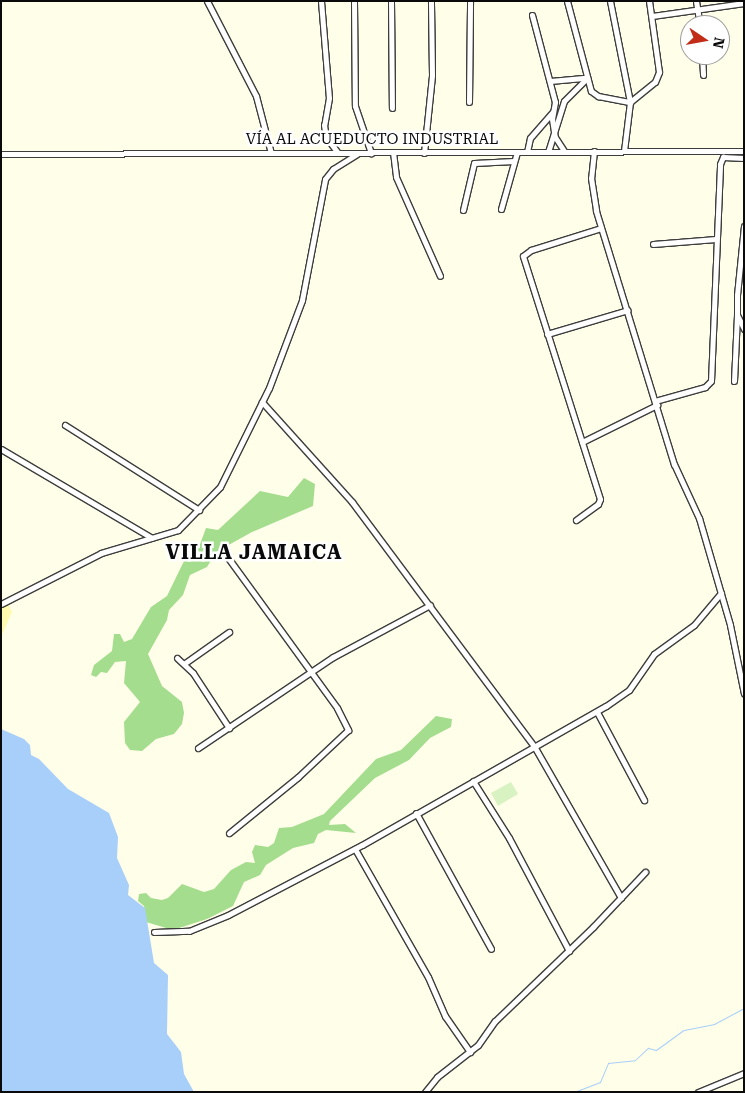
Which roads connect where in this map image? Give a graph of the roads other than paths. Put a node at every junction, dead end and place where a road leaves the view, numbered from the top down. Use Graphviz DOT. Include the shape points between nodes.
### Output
graph roads {
  1 [pos="207,1"];
  2 [pos="321,1"];
  3 [pos="354,1"];
  4 [pos="391,1"];
  5 [pos="431,1"];
  6 [pos="470,1"];
  7 [pos="567,1"];
  8 [pos="610,1"];
  9 [pos="649,1"];
  10 [pos="696,1"];
  11 [pos="744,3"];
  12 [pos="698,8"];
  13 [pos="532,15"];
  14 [pos="699,15"];
  15 [pos="652,16"];
  16 [pos="702,65"];
  17 [pos="703,75"];
  18 [pos="587,78"];
  19 [pos="550,81"];
  20 [pos="564,101"];
  21 [pos="469,102"];
  22 [pos="630,102"];
  23 [pos="392,108"];
  24 [pos="556,108"];
  25 [pos="554,130"];
  26 [pos="564,151"];
  27 [pos="594,151"];
  28 [pos="624,151"];
  29 [pos="744,151"];
  30 [pos="394,152"];
  31 [pos="517,152"];
  32 [pos="527,152"];
  33 [pos="548,152"];
  34 [pos="271,153"];
  35 [pos="339,153"];
  36 [pos="360,153"];
  37 [pos="371,153"];
  38 [pos="424,153"];
  39 [pos="1,154"];
  40 [pos="744,158"];
  41 [pos="514,161"];
  42 [pos="501,209"];
  43 [pos="462,210"];
  44 [pos="744,226"];
  45 [pos="601,228"];
  46 [pos="716,239"];
  47 [pos="653,244"];
  48 [pos="440,276"];
  49 [pos="628,310"];
  50 [pos="737,315"];
  51 [pos="744,328"];
  52 [pos="547,334"];
  53 [pos="734,381"];
  54 [pos="262,402"];
  55 [pos="656,403"];
  56 [pos="65,425"];
  57 [pos="582,442"];
  58 [pos="1,449"];
  59 [pos="199,510"];
  60 [pos="576,520"];
  61 [pos="152,538"];
  62 [pos="226,555"];
  63 [pos="721,593"];
  64 [pos="1,604"];
  65 [pos="430,605"];
  66 [pos="229,632"];
  67 [pos="178,658"];
  68 [pos="185,663"];
  69 [pos="311,672"];
  70 [pos="744,691"];
  71 [pos="598,712"];
  72 [pos="229,728"];
  73 [pos="534,746"];
  74 [pos="198,748"];
  75 [pos="473,781"];
  76 [pos="644,800"];
  77 [pos="416,813"];
  78 [pos="229,833"];
  79 [pos="355,849"];
  80 [pos="645,872"];
  81 [pos="621,898"];
  82 [pos="154,932"];
  83 [pos="491,950"];
  84 [pos="569,951"];
  85 [pos="470,1052"];
  86 [pos="744,1073"];
  87 [pos="425,1092"];
  88 [pos="698,1092"];
  1 -- 34 [label="street" via="256,96"];
  2 -- 35 [label="street" via="329,98 324,125 326,137"];
  3 -- 37 [label="street" via="355,106"];
  4 -- 23 [label="street"];
  5 -- 38 [label="street" via="432,75"];
  6 -- 21 [label="street"];
  7 -- 18 [label="street"];
  8 -- 22 [label="street"];
  9 -- 15 [label="street"];
  10 -- 12 [label="street"];
  11 -- 12 [label="street"];
  12 -- 14 [label="street"];
  12 -- 15 [label="street"];
  13 -- 19 [label="street"];
  15 -- 22 [label="street" via="658,75"];
  16 -- 17 [label="street"];
  18 -- 19 [label="street"];
  18 -- 20 [label="street"];
  18 -- 22 [label="street" via="594,94"];
  19 -- 24 [label="street"];
  20 -- 24 [label="street"];
  20 -- 25 [label="street"];
  22 -- 28 [label="street"];
  24 -- 25 [label="street"];
  24 -- 32 [label="street" via="530,138"];
  25 -- 26 [label="street"];
  25 -- 33 [label="street"];
  26 -- 27 [label="street, VÍA AL ACUEDUCTO INDUSTRIAL"];
  26 -- 33 [label="street, VÍA AL ACUEDUCTO INDUSTRIAL"];
  27 -- 28 [label="street, VÍA AL ACUEDUCTO INDUSTRIAL"];
  27 -- 45 [label="street" via="591,178"];
  28 -- 29 [label="street, VÍA AL ACUEDUCTO INDUSTRIAL"];
  30 -- 37 [label="street, VÍA AL ACUEDUCTO INDUSTRIAL"];
  30 -- 38 [label="street, VÍA AL ACUEDUCTO INDUSTRIAL"];
  30 -- 48 [label="street" via="396,178"];
  31 -- 32 [label="street, VÍA AL ACUEDUCTO INDUSTRIAL"];
  31 -- 38 [label="street, VÍA AL ACUEDUCTO INDUSTRIAL"];
  31 -- 41 [label="street"];
  32 -- 33 [label="street, VÍA AL ACUEDUCTO INDUSTRIAL"];
  34 -- 35 [label="street, VÍA AL ACUEDUCTO INDUSTRIAL"];
  34 -- 39 [label="street, VÍA AL ACUEDUCTO INDUSTRIAL"];
  35 -- 36 [label="street, VÍA AL ACUEDUCTO INDUSTRIAL"];
  36 -- 37 [label="street, VÍA AL ACUEDUCTO INDUSTRIAL"];
  36 -- 54 [label="street" via="338,165 324,179 305,292"];
  40 -- 46 [label="street" via="723,157 720,160"];
  41 -- 42 [label="street"];
  41 -- 43 [label="street" via="474,163"];
  44 -- 50 [label="street" via="738,260"];
  45 -- 49 [label="street"];
  45 -- 52 [label="street" via="523,254"];
  46 -- 47 [label="street"];
  46 -- 55 [label="street" via="711,381 705,387"];
  49 -- 52 [label="street"];
  49 -- 55 [label="street"];
  50 -- 51 [label="street"];
  50 -- 53 [label="street"];
  52 -- 57 [label="street"];
  54 -- 59 [label="street" via="228,474"];
  54 -- 65 [label="street" via="352,502"];
  55 -- 57 [label="street"];
  55 -- 63 [label="street" via="679,478 699,518"];
  56 -- 59 [label="street"];
  57 -- 60 [label="street" via="600,501"];
  58 -- 61 [label="street"];
  59 -- 61 [label="street" via="178,530"];
  61 -- 64 [label="street" via="101,553"];
  62 -- 69 [label="street"];
  63 -- 70 [label="street"];
  63 -- 71 [label="street" via="694,625 654,654 623,695"];
  65 -- 69 [label="street"];
  65 -- 73 [label="street"];
  66 -- 68 [label="street"];
  67 -- 68 [label="street"];
  68 -- 72 [label="street"];
  69 -- 72 [label="street"];
  69 -- 78 [label="street" via="344,719 347,733"];
  71 -- 73 [label="street"];
  71 -- 76 [label="street"];
  72 -- 74 [label="street"];
  73 -- 75 [label="street"];
  73 -- 81 [label="street"];
  75 -- 77 [label="street"];
  75 -- 84 [label="street" via="509,838"];
  77 -- 79 [label="street"];
  77 -- 83 [label="street"];
  79 -- 82 [label="street" via="195,929"];
  79 -- 85 [label="street" via="428,977 445,1016"];
  80 -- 81 [label="street"];
  81 -- 84 [label="street"];
  84 -- 85 [label="street" via="495,1021"];
  85 -- 87 [label="street" via="438,1077"];
  86 -- 88 [label="street"];
}
